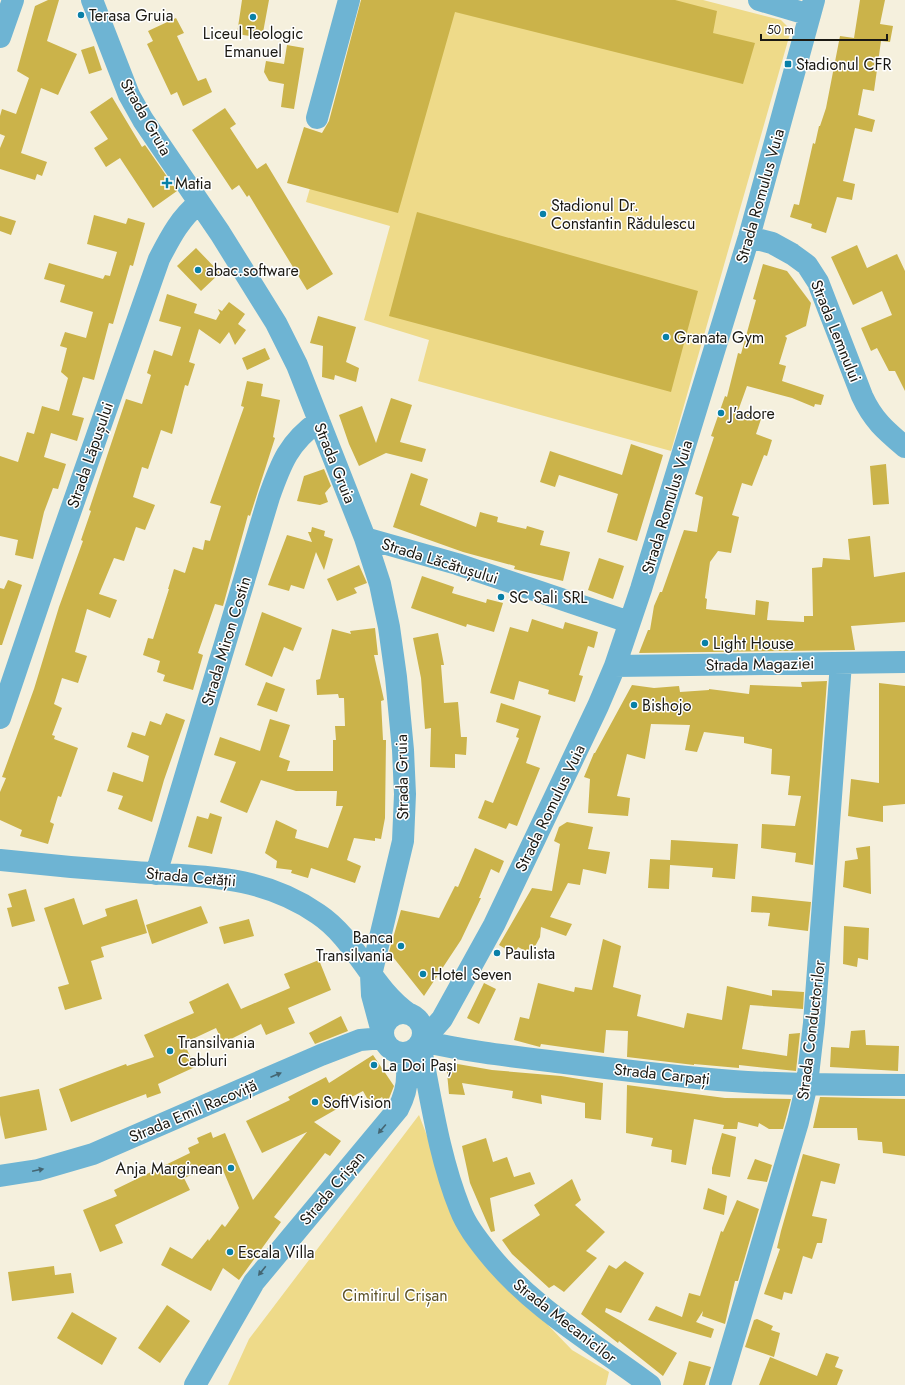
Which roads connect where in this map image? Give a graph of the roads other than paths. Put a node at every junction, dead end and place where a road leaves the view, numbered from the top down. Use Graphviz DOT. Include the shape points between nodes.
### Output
graph roads {
  1 [pos="12,0"];
  2 [pos="92,0"];
  3 [pos="349,0"];
  4 [pos="759,0"];
  5 [pos="812,7"];
  6 [pos="0,37"];
  7 [pos="317,118"];
  8 [pos="199,203"];
  9 [pos="749,237"];
  10 [pos="319,421"];
  11 [pos="905,447"];
  12 [pos="365,538"];
  13 [pos="629,622"];
  14 [pos="905,662"];
  15 [pos="841,663"];
  16 [pos="615,666"];
  17 [pos="0,718"];
  18 [pos="0,860"];
  19 [pos="156,874"];
  20 [pos="371,975"];
  21 [pos="458,990"];
  22 [pos="412,1015"];
  23 [pos="386,1040"];
  24 [pos="421,1040"];
  25 [pos="408,1070"];
  26 [pos="807,1084"];
  27 [pos="905,1085"];
  28 [pos="434,1117"];
  29 [pos="0,1176"];
  30 [pos="195,1385"];
  31 [pos="650,1385"];
  32 [pos="720,1385"];
  1 -- 6 [label="street"];
  2 -- 8 [label="street, Strada Gruia" via="129,95"];
  3 -- 7 [label="street"];
  4 -- 5 [label="street"];
  5 -- 9 [label="street, Strada Romulus Vuia"];
  8 -- 10 [label="street, Strada Gruia" via="254,284 276,323 297,365"];
  8 -- 17 [label="street, Strada Lăpușului" via="177,227 159,260"];
  9 -- 11 [label="street, Strada Lemnului" via="772,243 807,265 818,282 870,414"];
  9 -- 13 [label="street, Strada Romulus Vuia"];
  10 -- 12 [label="street, Strada Gruia"];
  10 -- 19 [label="street, Strada Miron Costin" via="304,432 281,462"];
  12 -- 13 [label="street, Strada Lăcătușului" via="457,564"];
  12 -- 20 [label="street, Strada Gruia" via="380,584 389,627 403,750 405,794 403,841"];
  13 -- 16 [label="street, Strada Romulus Vuia"];
  14 -- 15 [label="street, Strada Magaziei"];
  15 -- 16 [label="street, Strada Magaziei"];
  15 -- 26 [label="street, Strada Conductorilor" via="814,1023"];
  16 -- 21 [label="street, Strada Romulus Vuia" via="494,925"];
  18 -- 19 [label="street, Strada Cetății"];
  19 -- 20 [label="street, Strada Cetății" via="230,878 292,898 342,933"];
  20 -- 22 [label="street, Strada Cetății" via="397,1006"];
  20 -- 23 [label="street" via="372,995"];
  21 -- 22 [label="street, Strada Romulus Vuia" via="427,1014"];
  21 -- 24 [label="street, Strada Romulus Vuia" via="442,1019"];
  22 -- 23 [label="street" via="394,1015 386,1022"];
  22 -- 24 [label="street" via="422,1025"];
  23 -- 24 [label="street" via="399,1053 409,1052"];
  23 -- 25 [label="street, Strada Mecanicilor"];
  29 -- 23 [label="street, Strada Emil Racoviță, one-way" via="38,1170 93,1154 360,1040"];
  24 -- 26 [label="street, Strada Carpați" via="492,1054 657,1075"];
  24 -- 28 [label="street, Strada Mecanicilor"];
  25 -- 28 [label="street, Strada Mecanicilor"];
  25 -- 30 [label="street, Strada Crișan, one-way" via="408,1084 398,1109 254,1282"];
  26 -- 27 [label="street, Strada Carpați"];
  26 -- 32 [label="street, Strada Conductorilor" via="796,1130"];
  28 -- 31 [label="street, Strada Mecanicilor" via="460,1210 474,1236 502,1270 534,1301"];
}
